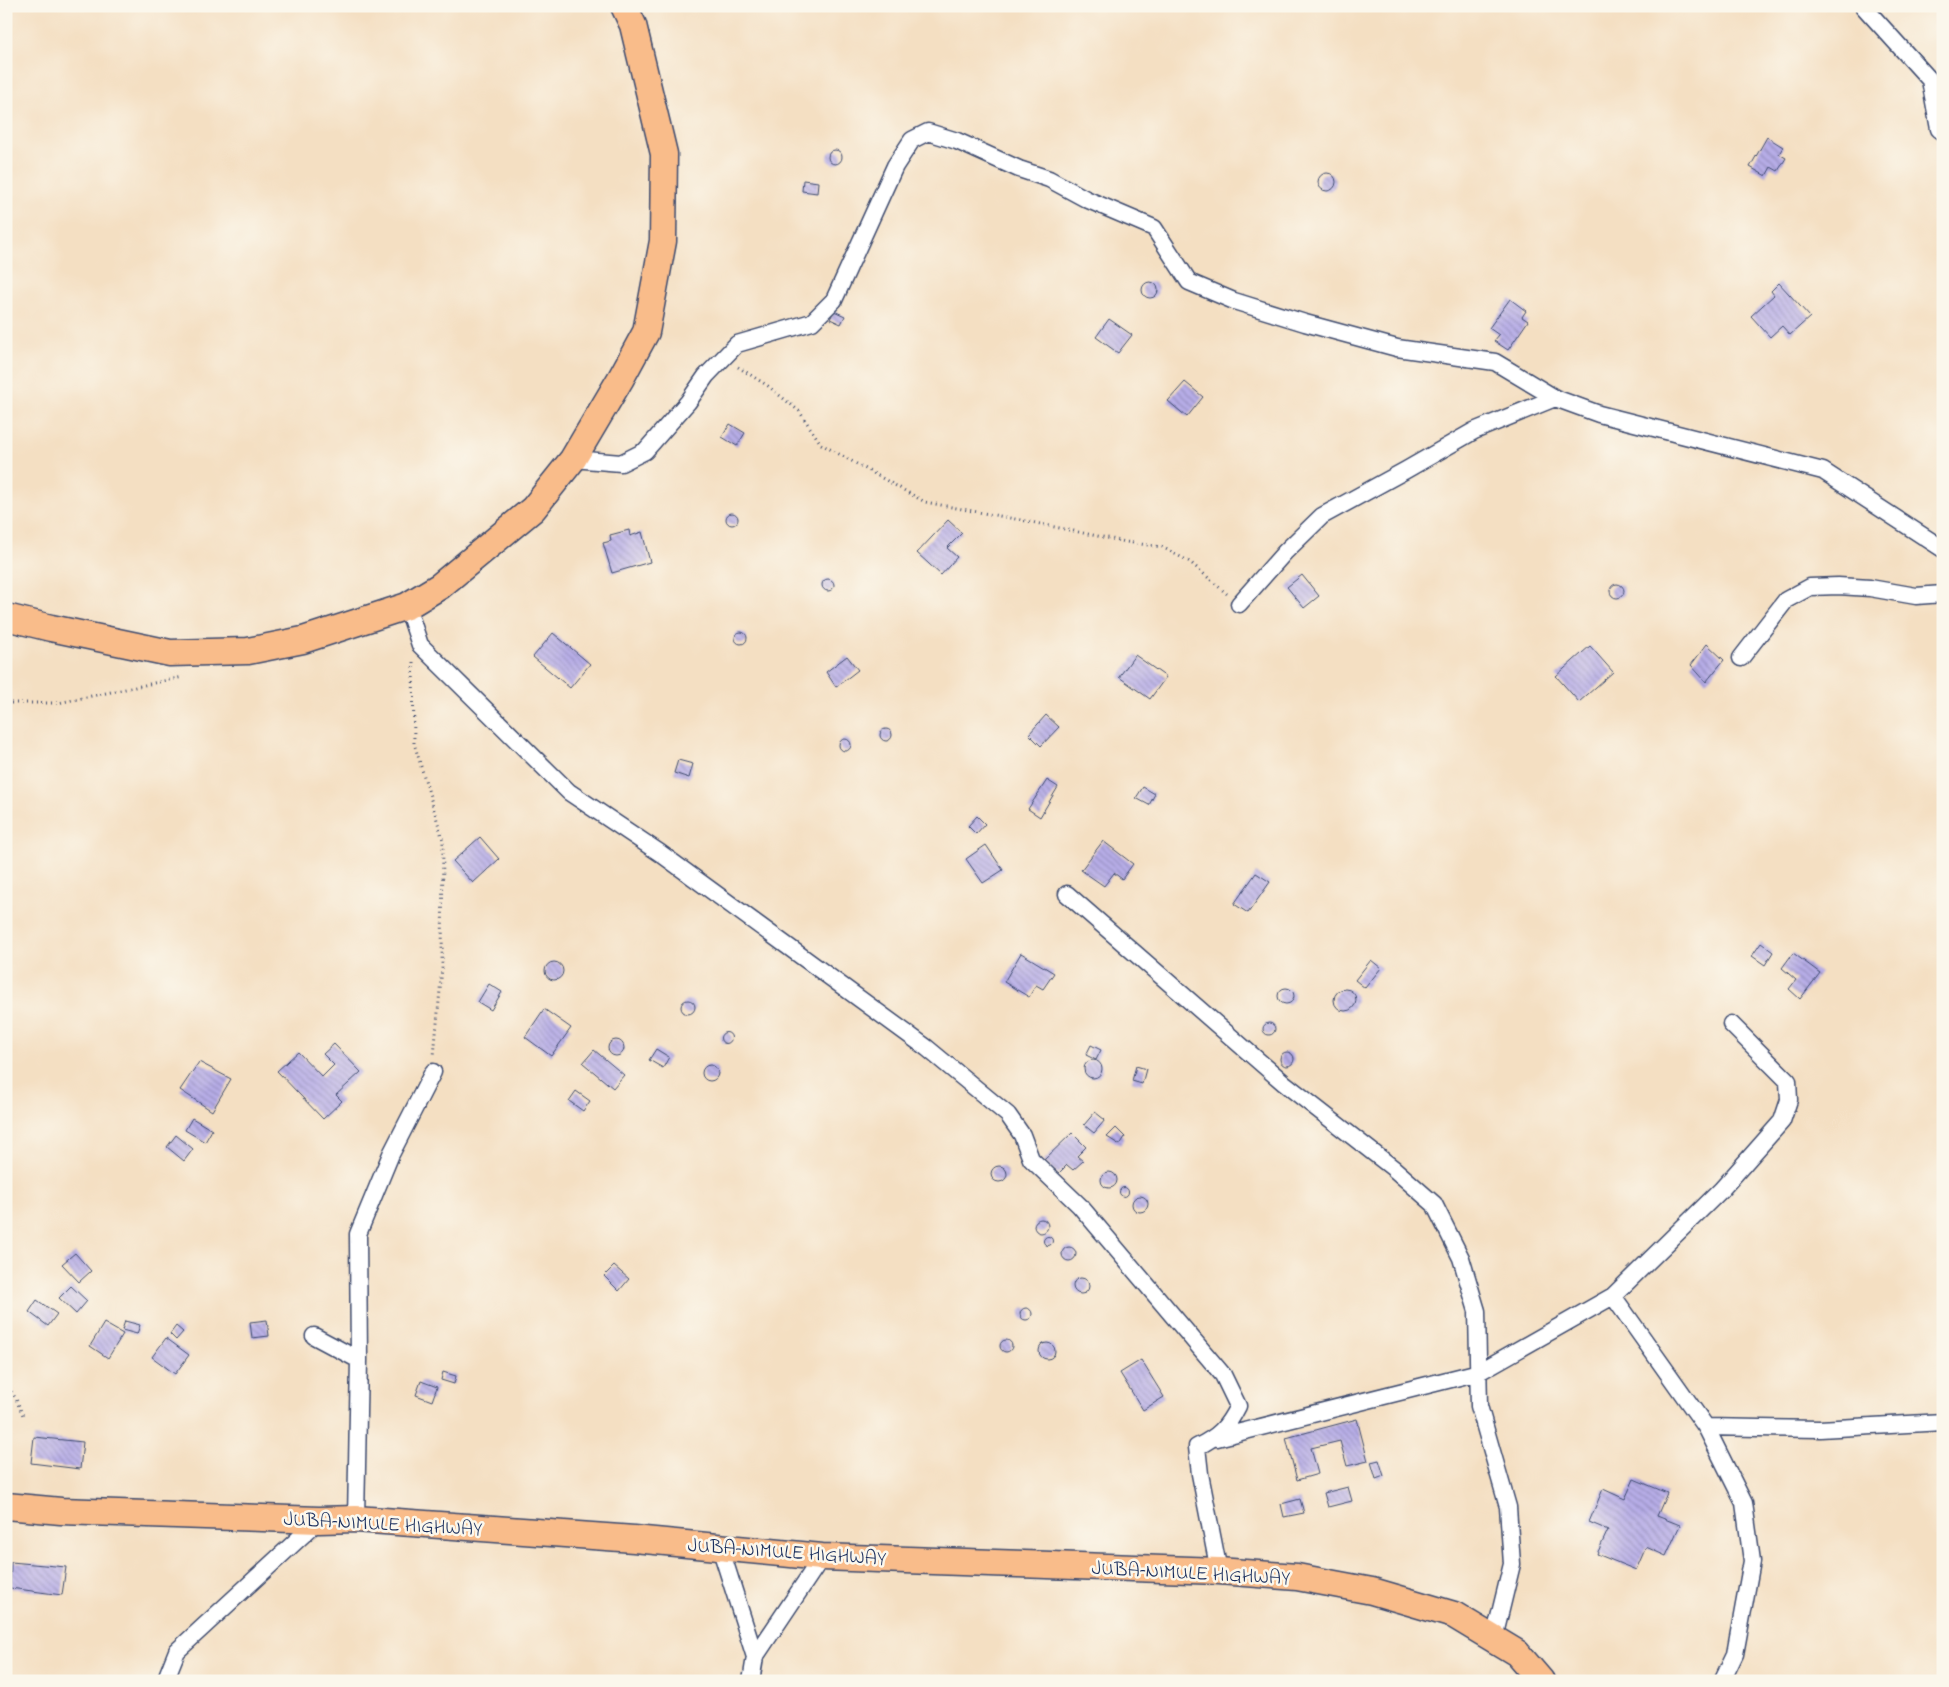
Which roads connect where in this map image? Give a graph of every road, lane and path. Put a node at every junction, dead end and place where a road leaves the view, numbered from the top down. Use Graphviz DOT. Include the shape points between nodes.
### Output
graph roads {
  1 [pos="624,6"];
  2 [pos="1863,6"];
  3 [pos="1943,132"];
  4 [pos="722,359"];
  5 [pos="1555,398"];
  6 [pos="573,459"];
  7 [pos="1943,549"];
  8 [pos="1943,594"];
  9 [pos="1239,604"];
  10 [pos="407,606"];
  11 [pos="6,617"];
  12 [pos="420,645"];
  13 [pos="1741,658"];
  14 [pos="183,677"];
  15 [pos="6,703"];
  16 [pos="1067,894"];
  17 [pos="1731,1024"];
  18 [pos="433,1072"];
  19 [pos="1613,1296"];
  20 [pos="314,1336"];
  21 [pos="359,1360"];
  22 [pos="1479,1372"];
  23 [pos="6,1383"];
  24 [pos="24,1418"];
  25 [pos="1943,1422"];
  26 [pos="1706,1427"];
  27 [pos="1214,1439"];
  28 [pos="6,1506"];
  29 [pos="356,1519"];
  30 [pos="319,1520"];
  31 [pos="720,1547"];
  32 [pos="822,1557"];
  33 [pos="1219,1571"];
  34 [pos="1494,1638"];
  35 [pos="755,1656"];
  36 [pos="165,1681"];
  37 [pos="751,1681"];
  38 [pos="1540,1681"];
  39 [pos="1722,1681"];
  1 -- 6 [label="main road" via="633,25 664,154 663,241 646,332"];
  2 -- 3 [label="street" via="1930,80 1938,129"];
  4 -- 5 [label="street" via="737,344 812,322 834,300 896,166 912,140 928,132 1049,179 1154,228 1189,282 1243,304 1397,348 1495,362"];
  4 -- 6 [label="street" via="645,451 621,463"];
  4 -- 9 [label="path" via="768,386 799,411 821,444 925,502 1162,547 1190,562"];
  5 -- 7 [label="street" via="1599,414 1823,472"];
  5 -- 9 [label="street" via="1474,431 1322,516"];
  6 -- 10 [label="main road" via="533,509 440,586"];
  8 -- 13 [label="street" via="1916,596 1870,588 1810,587 1786,600"];
  10 -- 11 [label="main road" via="303,640 248,651 170,653"];
  10 -- 12 [label="street"];
  12 -- 18 [label="path" via="413,662 414,743 443,840 442,968"];
  12 -- 27 [label="street" via="569,792 660,852 927,1048 1008,1115 1022,1135 1031,1159 1080,1206 1223,1375 1238,1406 1229,1424"];
  14 -- 15 [label="path" via="58,703"];
  16 -- 22 [label="street" via="1284,1084 1434,1204 1461,1258 1477,1311"];
  17 -- 19 [label="street" via="1788,1082 1789,1100 1782,1121 1720,1190"];
  18 -- 21 [label="street" via="384,1151 358,1234"];
  19 -- 22 [label="street"];
  19 -- 26 [label="street"];
  20 -- 21 [label="street"];
  21 -- 29 [label="street"];
  22 -- 27 [label="street"];
  22 -- 34 [label="street" via="1479,1406 1508,1507 1512,1564"];
  23 -- 24 [label="path"];
  25 -- 26 [label="street" via="1820,1428"];
  26 -- 39 [label="street" via="1744,1503 1752,1561 1735,1654"];
  27 -- 33 [label="street" via="1197,1447"];
  28 -- 30 [label="main road, JUBA–NIMULE HIGHWAY" via="61,1511"];
  29 -- 30 [label="main road, JUBA–NIMULE HIGHWAY"];
  29 -- 31 [label="main road, JUBA–NIMULE HIGHWAY"];
  30 -- 36 [label="street" via="178,1651"];
  31 -- 32 [label="main road, JUBA–NIMULE HIGHWAY"];
  31 -- 35 [label="street"];
  32 -- 33 [label="main road, JUBA–NIMULE HIGHWAY"];
  32 -- 35 [label="street"];
  33 -- 34 [label="main road, JUBA–NIMULE HIGHWAY" via="1297,1577 1372,1591 1454,1615"];
  34 -- 38 [label="main road, JUBA–NIMULE HIGHWAY" via="1516,1653"];
  35 -- 37 [label="street"];
}
